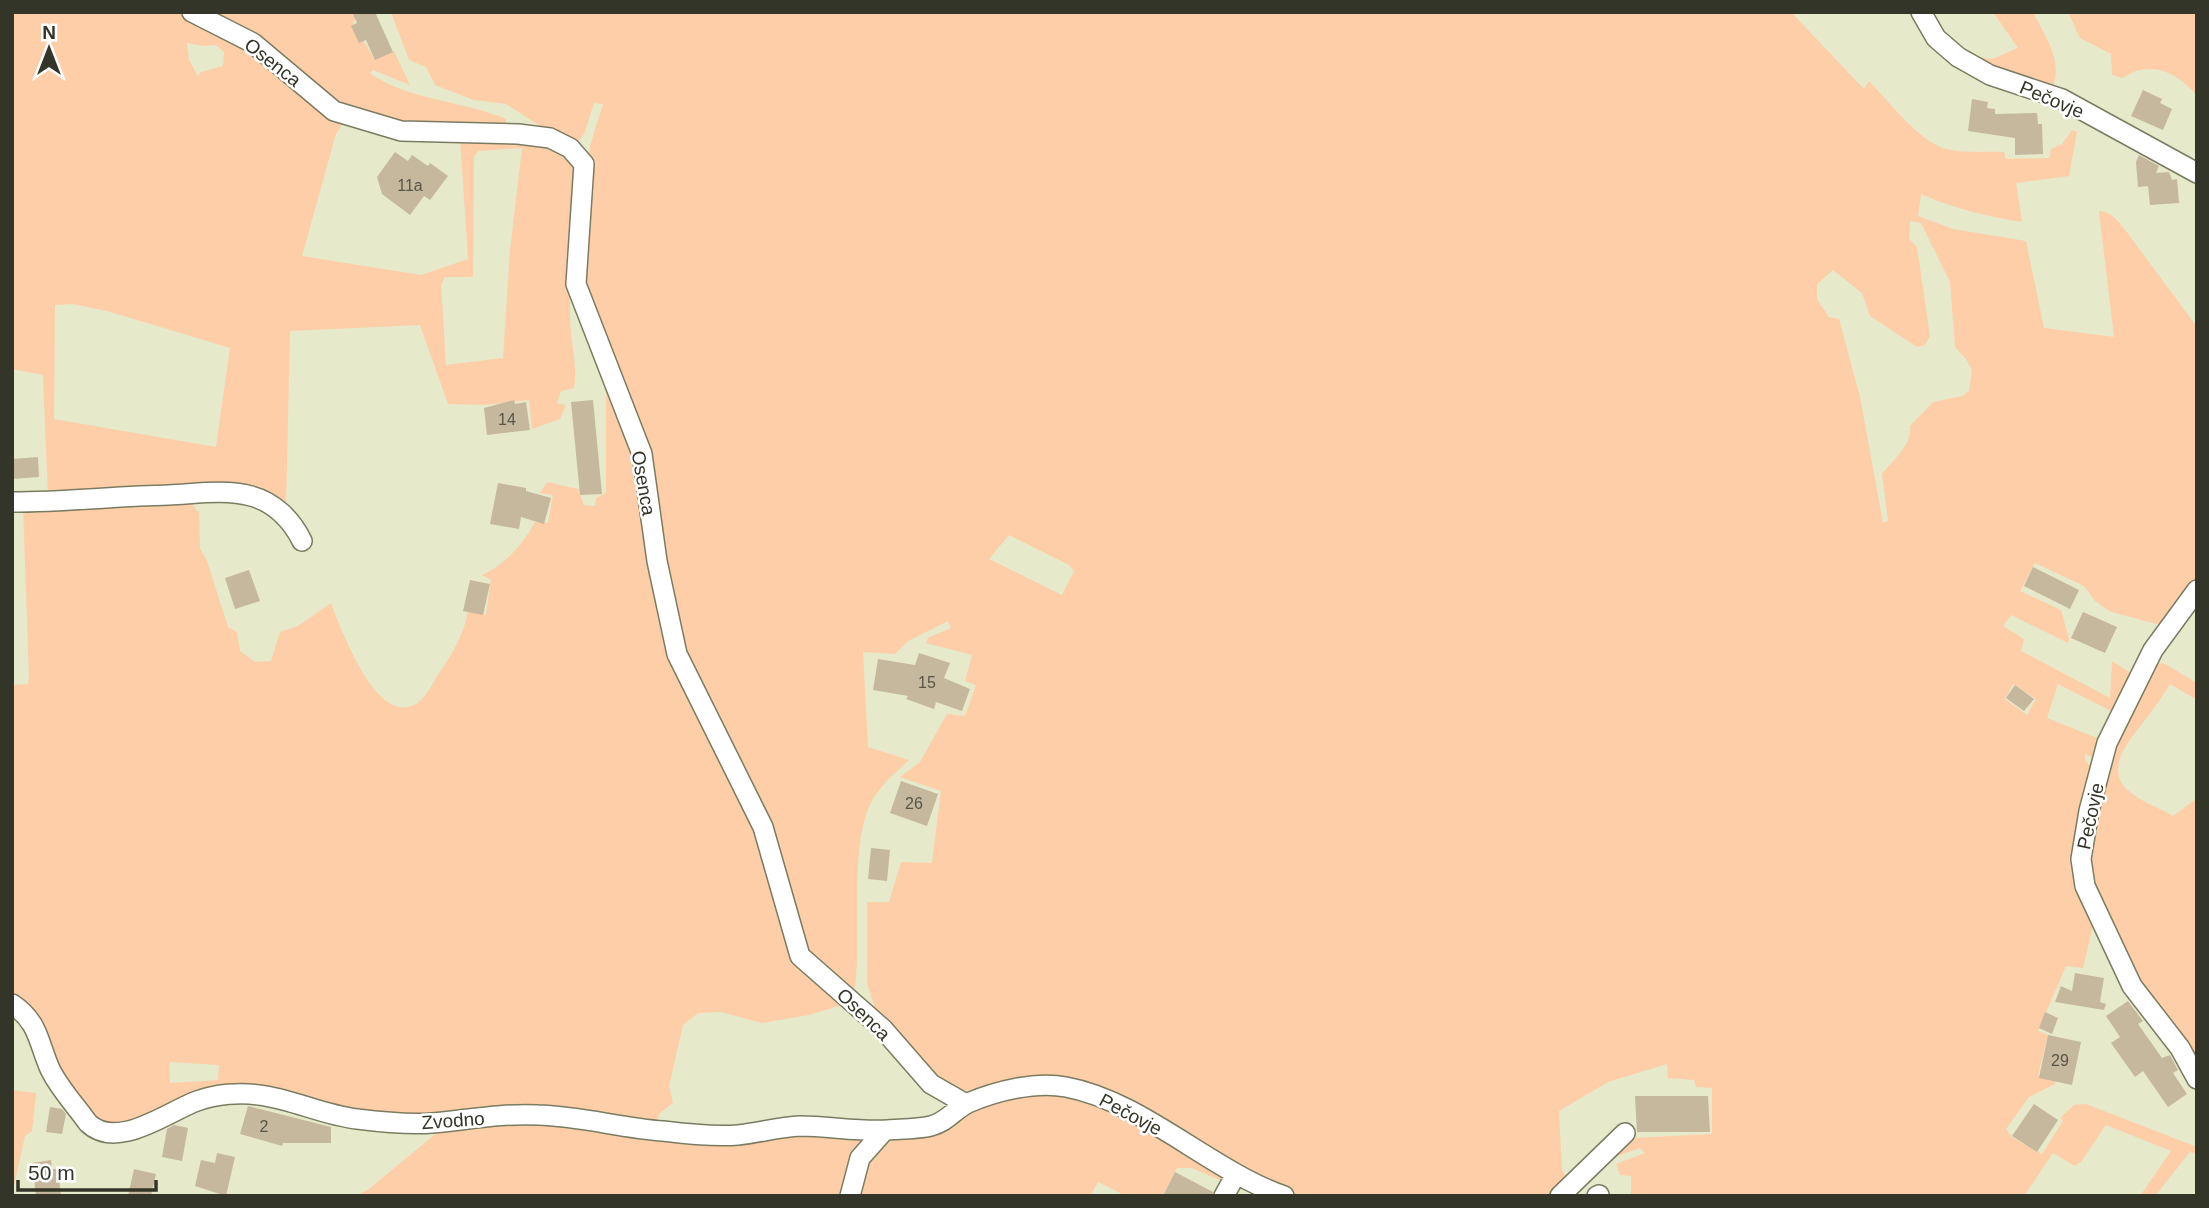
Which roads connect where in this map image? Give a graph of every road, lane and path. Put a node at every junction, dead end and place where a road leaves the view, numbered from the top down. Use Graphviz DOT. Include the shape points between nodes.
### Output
graph roads {
  1 [pos="192,12"];
  2 [pos="1921,12"];
  3 [pos="2197,173"];
  4 [pos="12,502"];
  5 [pos="302,541"];
  6 [pos="2197,590"];
  7 [pos="12,1004"];
  8 [pos="2197,1079"];
  9 [pos="966,1104"];
  10 [pos="884,1131"];
  11 [pos="1625,1133"];
  12 [pos="1236,1174"];
  13 [pos="850,1196"];
  14 [pos="1224,1196"];
  15 [pos="1284,1196"];
  16 [pos="1560,1196"];
  1 -- 9 [label="street, Osenca" via="253,43 334,111 401,131 550,138 570,148 584,164 576,284 642,454 657,561 677,654 763,827 800,956 883,1029 931,1084"];
  2 -- 3 [label="street, Pečovje" via="1936,37 1958,57 1990,75 2062,99"];
  4 -- 5 [label="street" via="128,495 250,496 274,506 295,526"];
  6 -- 8 [label="street, Pečovje" via="2154,650 2107,743 2081,859 2085,886 2132,986 2180,1048"];
  7 -- 10 [label="street, Zvodno" via="35,1026 51,1070 73,1102 88,1123 103,1133 163,1119 197,1101 223,1095 260,1095 332,1115 428,1124 540,1115 710,1135 795,1126"];
  9 -- 10 [label="street, Zvodno" via="932,1126"];
  9 -- 12 [label="street, Pečovje" via="1031,1086 1063,1086 1096,1094"];
  10 -- 13 [label="street" via="860,1158"];
  11 -- 16 [label="street"];
  12 -- 14 [label="street"];
  12 -- 15 [label="street, Pečovje"];
}
